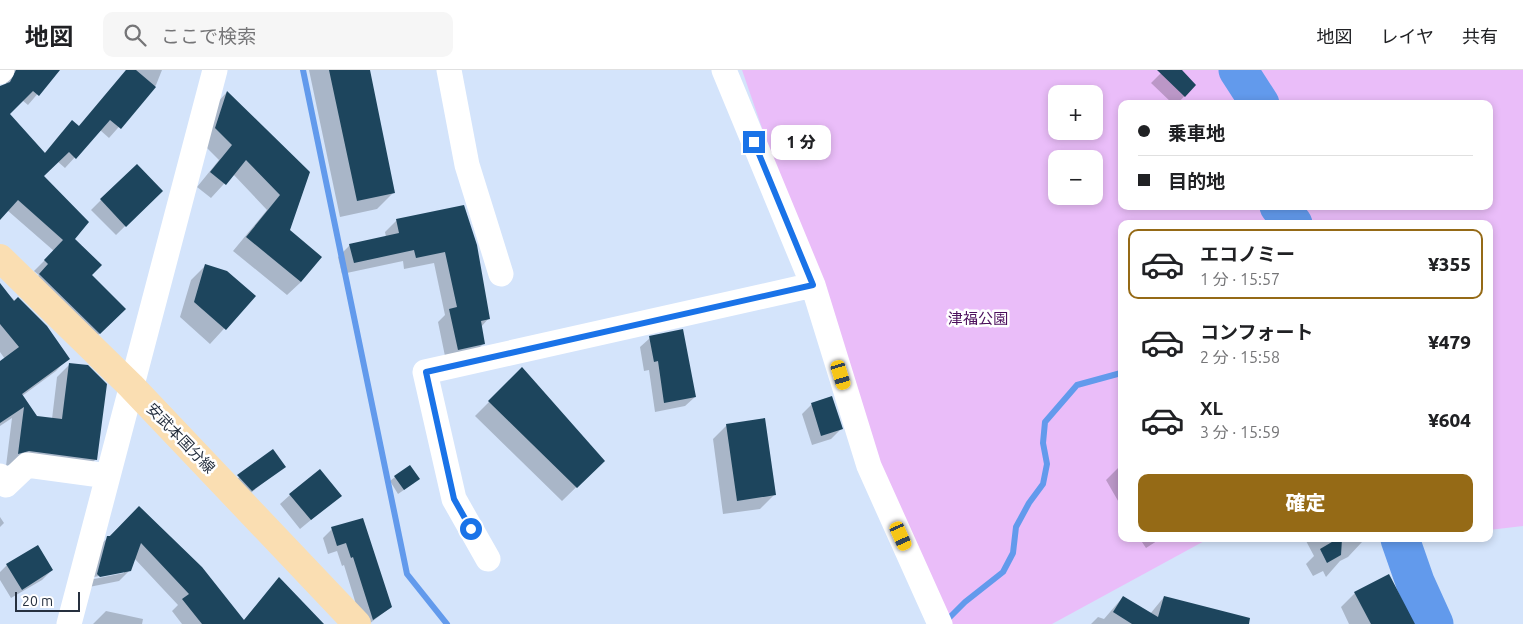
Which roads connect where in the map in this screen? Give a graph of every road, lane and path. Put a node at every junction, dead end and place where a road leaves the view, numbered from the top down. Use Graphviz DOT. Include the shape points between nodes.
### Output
graph roads {
  1 [pos="215,70"];
  2 [pos="449,70"];
  3 [pos="724,70"];
  4 [pos="0,258"];
  5 [pos="501,274"];
  6 [pos="813,285"];
  7 [pos="131,386"];
  8 [pos="0,476"];
  9 [pos="108,476"];
  10 [pos="488,559"];
  11 [pos="69,624"];
  12 [pos="356,624"];
  13 [pos="940,624"];
  1 -- 7 [label="street"];
  2 -- 5 [label="street" via="467,165"];
  3 -- 6 [label="street"];
  4 -- 7 [label="main road, 安武本国分線"];
  6 -- 10 [label="street" via="426,372 454,499"];
  6 -- 13 [label="street" via="869,466"];
  7 -- 9 [label="street"];
  7 -- 12 [label="main road, 安武本国分線"];
  8 -- 9 [label="street" via="6,485 27,465"];
  9 -- 11 [label="street"];
}
